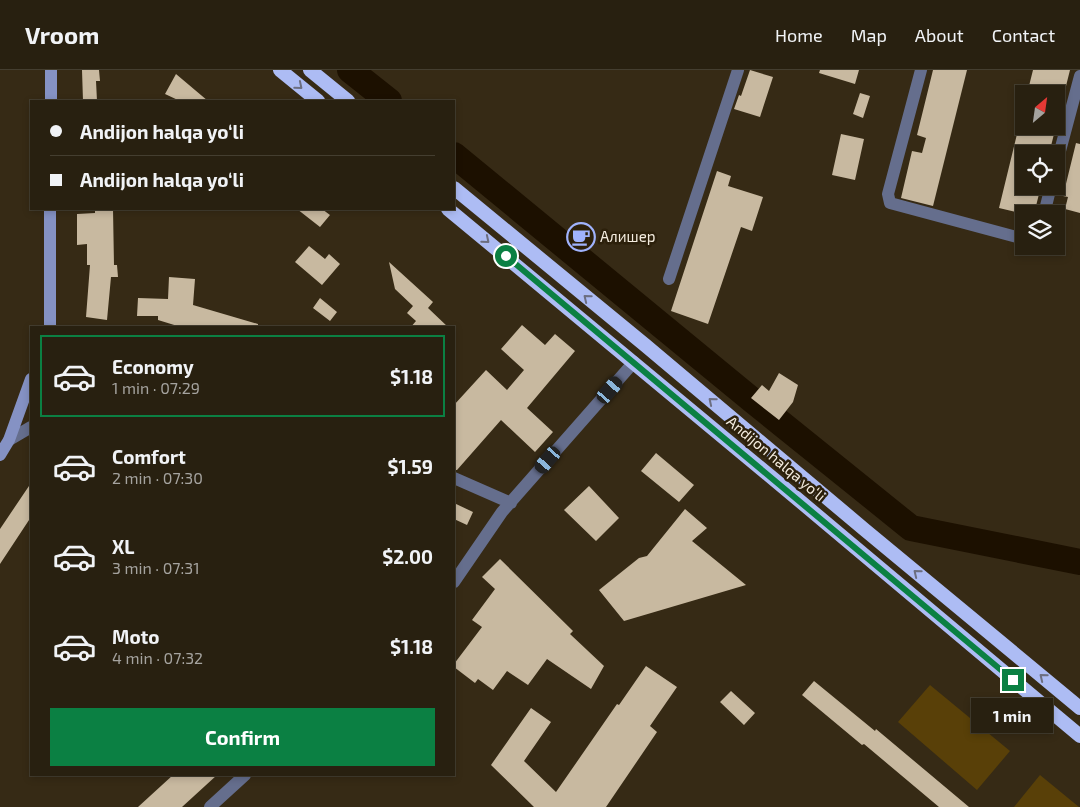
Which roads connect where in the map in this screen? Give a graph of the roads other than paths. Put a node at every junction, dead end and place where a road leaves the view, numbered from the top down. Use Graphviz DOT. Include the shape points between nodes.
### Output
graph roads {
  1 [pos="51,70"];
  2 [pos="280,70"];
  3 [pos="310,70"];
  4 [pos="738,70"];
  5 [pos="920,70"];
  6 [pos="1080,76"];
  7 [pos="51,100"];
  8 [pos="317,100"];
  9 [pos="347,100"];
  10 [pos="1062,145"];
  11 [pos="455,189"];
  12 [pos="50,210"];
  13 [pos="449,210"];
  14 [pos="1015,237"];
  15 [pos="670,279"];
  16 [pos="50,326"];
  17 [pos="634,362"];
  18 [pos="30,381"];
  19 [pos="30,428"];
  20 [pos="9,440"];
  21 [pos="0,455"];
  22 [pos="455,478"];
  23 [pos="511,502"];
  24 [pos="455,580"];
  25 [pos="1080,708"];
  26 [pos="1080,736"];
  27 [pos="244,776"];
  28 [pos="210,807"];
  1 -- 7 [label="main road"];
  2 -- 8 [label="highway, one-way"];
  3 -- 9 [label="highway"];
  4 -- 15 [label="street"];
  5 -- 14 [label="street" via="888,194 890,203"];
  6 -- 10 [label="street"];
  25 -- 11 [label="highway, Andijon halqa yo‘li, one-way"];
  12 -- 16 [label="main road"];
  13 -- 17 [label="highway, Andijon halqa yo‘li, one-way"];
  17 -- 23 [label="street"];
  17 -- 26 [label="highway, Andijon halqa yo‘li"];
  18 -- 20 [label="main road"];
  19 -- 20 [label="street"];
  20 -- 21 [label="main road"];
  22 -- 23 [label="street"];
  23 -- 24 [label="street"];
  27 -- 28 [label="street"];
}
